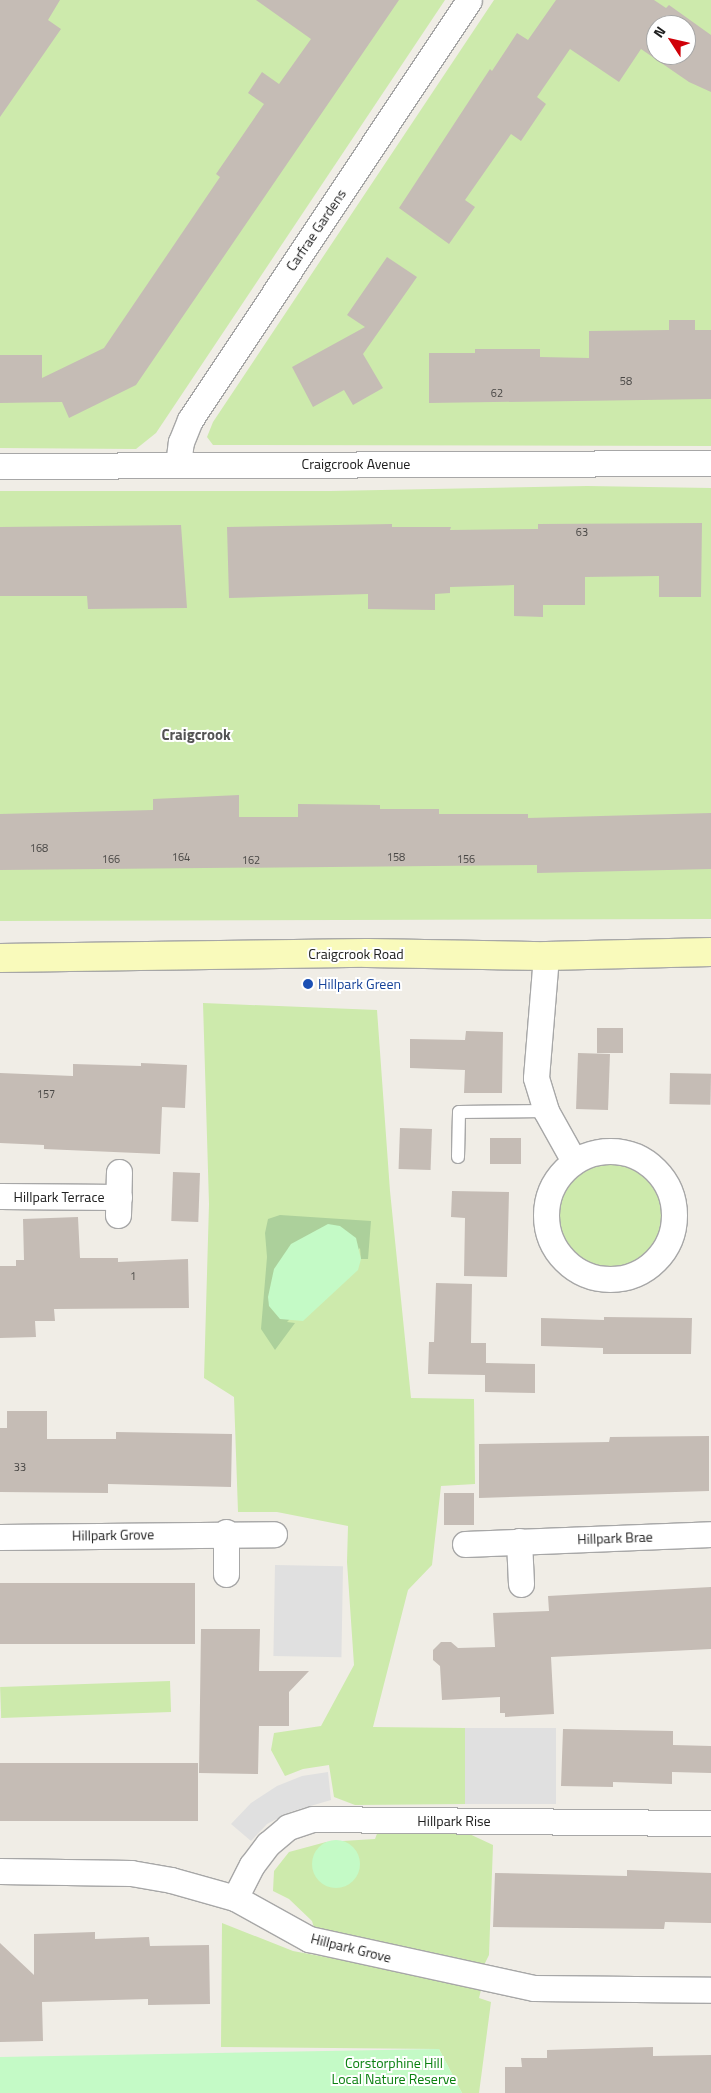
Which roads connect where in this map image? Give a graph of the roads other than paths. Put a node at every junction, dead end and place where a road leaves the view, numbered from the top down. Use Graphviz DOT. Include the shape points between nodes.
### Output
graph roads {
  1 [pos="469,0"];
  2 [pos="711,462"];
  3 [pos="178,465"];
  4 [pos="0,466"];
  5 [pos="711,952"];
  6 [pos="546,956"];
  7 [pos="0,958"];
  8 [pos="546,1111"];
  9 [pos="458,1157"];
  10 [pos="574,1161"];
  11 [pos="119,1172"];
  12 [pos="0,1196"];
  13 [pos="226,1532"];
  14 [pos="274,1534"];
  15 [pos="711,1534"];
  16 [pos="0,1537"];
  17 [pos="520,1541"];
  18 [pos="465,1544"];
  19 [pos="226,1574"];
  20 [pos="521,1584"];
  21 [pos="711,1823"];
  22 [pos="0,1870"];
  23 [pos="235,1898"];
  24 [pos="711,1990"];
  1 -- 3 [label="street, Carfrae Gardens" via="190,420 180,442"];
  2 -- 3 [label="street, Craigcrook Avenue"];
  3 -- 4 [label="street, Craigcrook Avenue"];
  5 -- 6 [label="street, Craigcrook Road"];
  6 -- 7 [label="street, Craigcrook Road" via="367,954"];
  6 -- 8 [label="street" via="536,1064"];
  8 -- 9 [label="lane" via="459,1112"];
  8 -- 10 [label="street"];
  10 -- 10 [label="street" via="596,1152 619,1151 642,1159 660,1174 671,1196 673,1225 662,1252 645,1269 623,1278 600,1279 577,1271 559,1256 548,1235 545,1212 557,1178"];
  11 -- 12 [label="street, Hillpark Terrace" via="118,1206"];
  13 -- 14 [label="street, Hillpark Grove"];
  13 -- 16 [label="street, Hillpark Grove"];
  13 -- 19 [label="street"];
  15 -- 17 [label="street, Hillpark Brae"];
  17 -- 18 [label="street, Hillpark Brae"];
  17 -- 20 [label="street"];
  21 -- 23 [label="street, Hillpark Rise" via="313,1819 288,1827 268,1844 252,1865"];
  22 -- 23 [label="street, Hillpark Grove" via="131,1873 203,1887"];
  23 -- 24 [label="street, Hillpark Grove" via="309,1939 514,1984 555,1990"];
}
